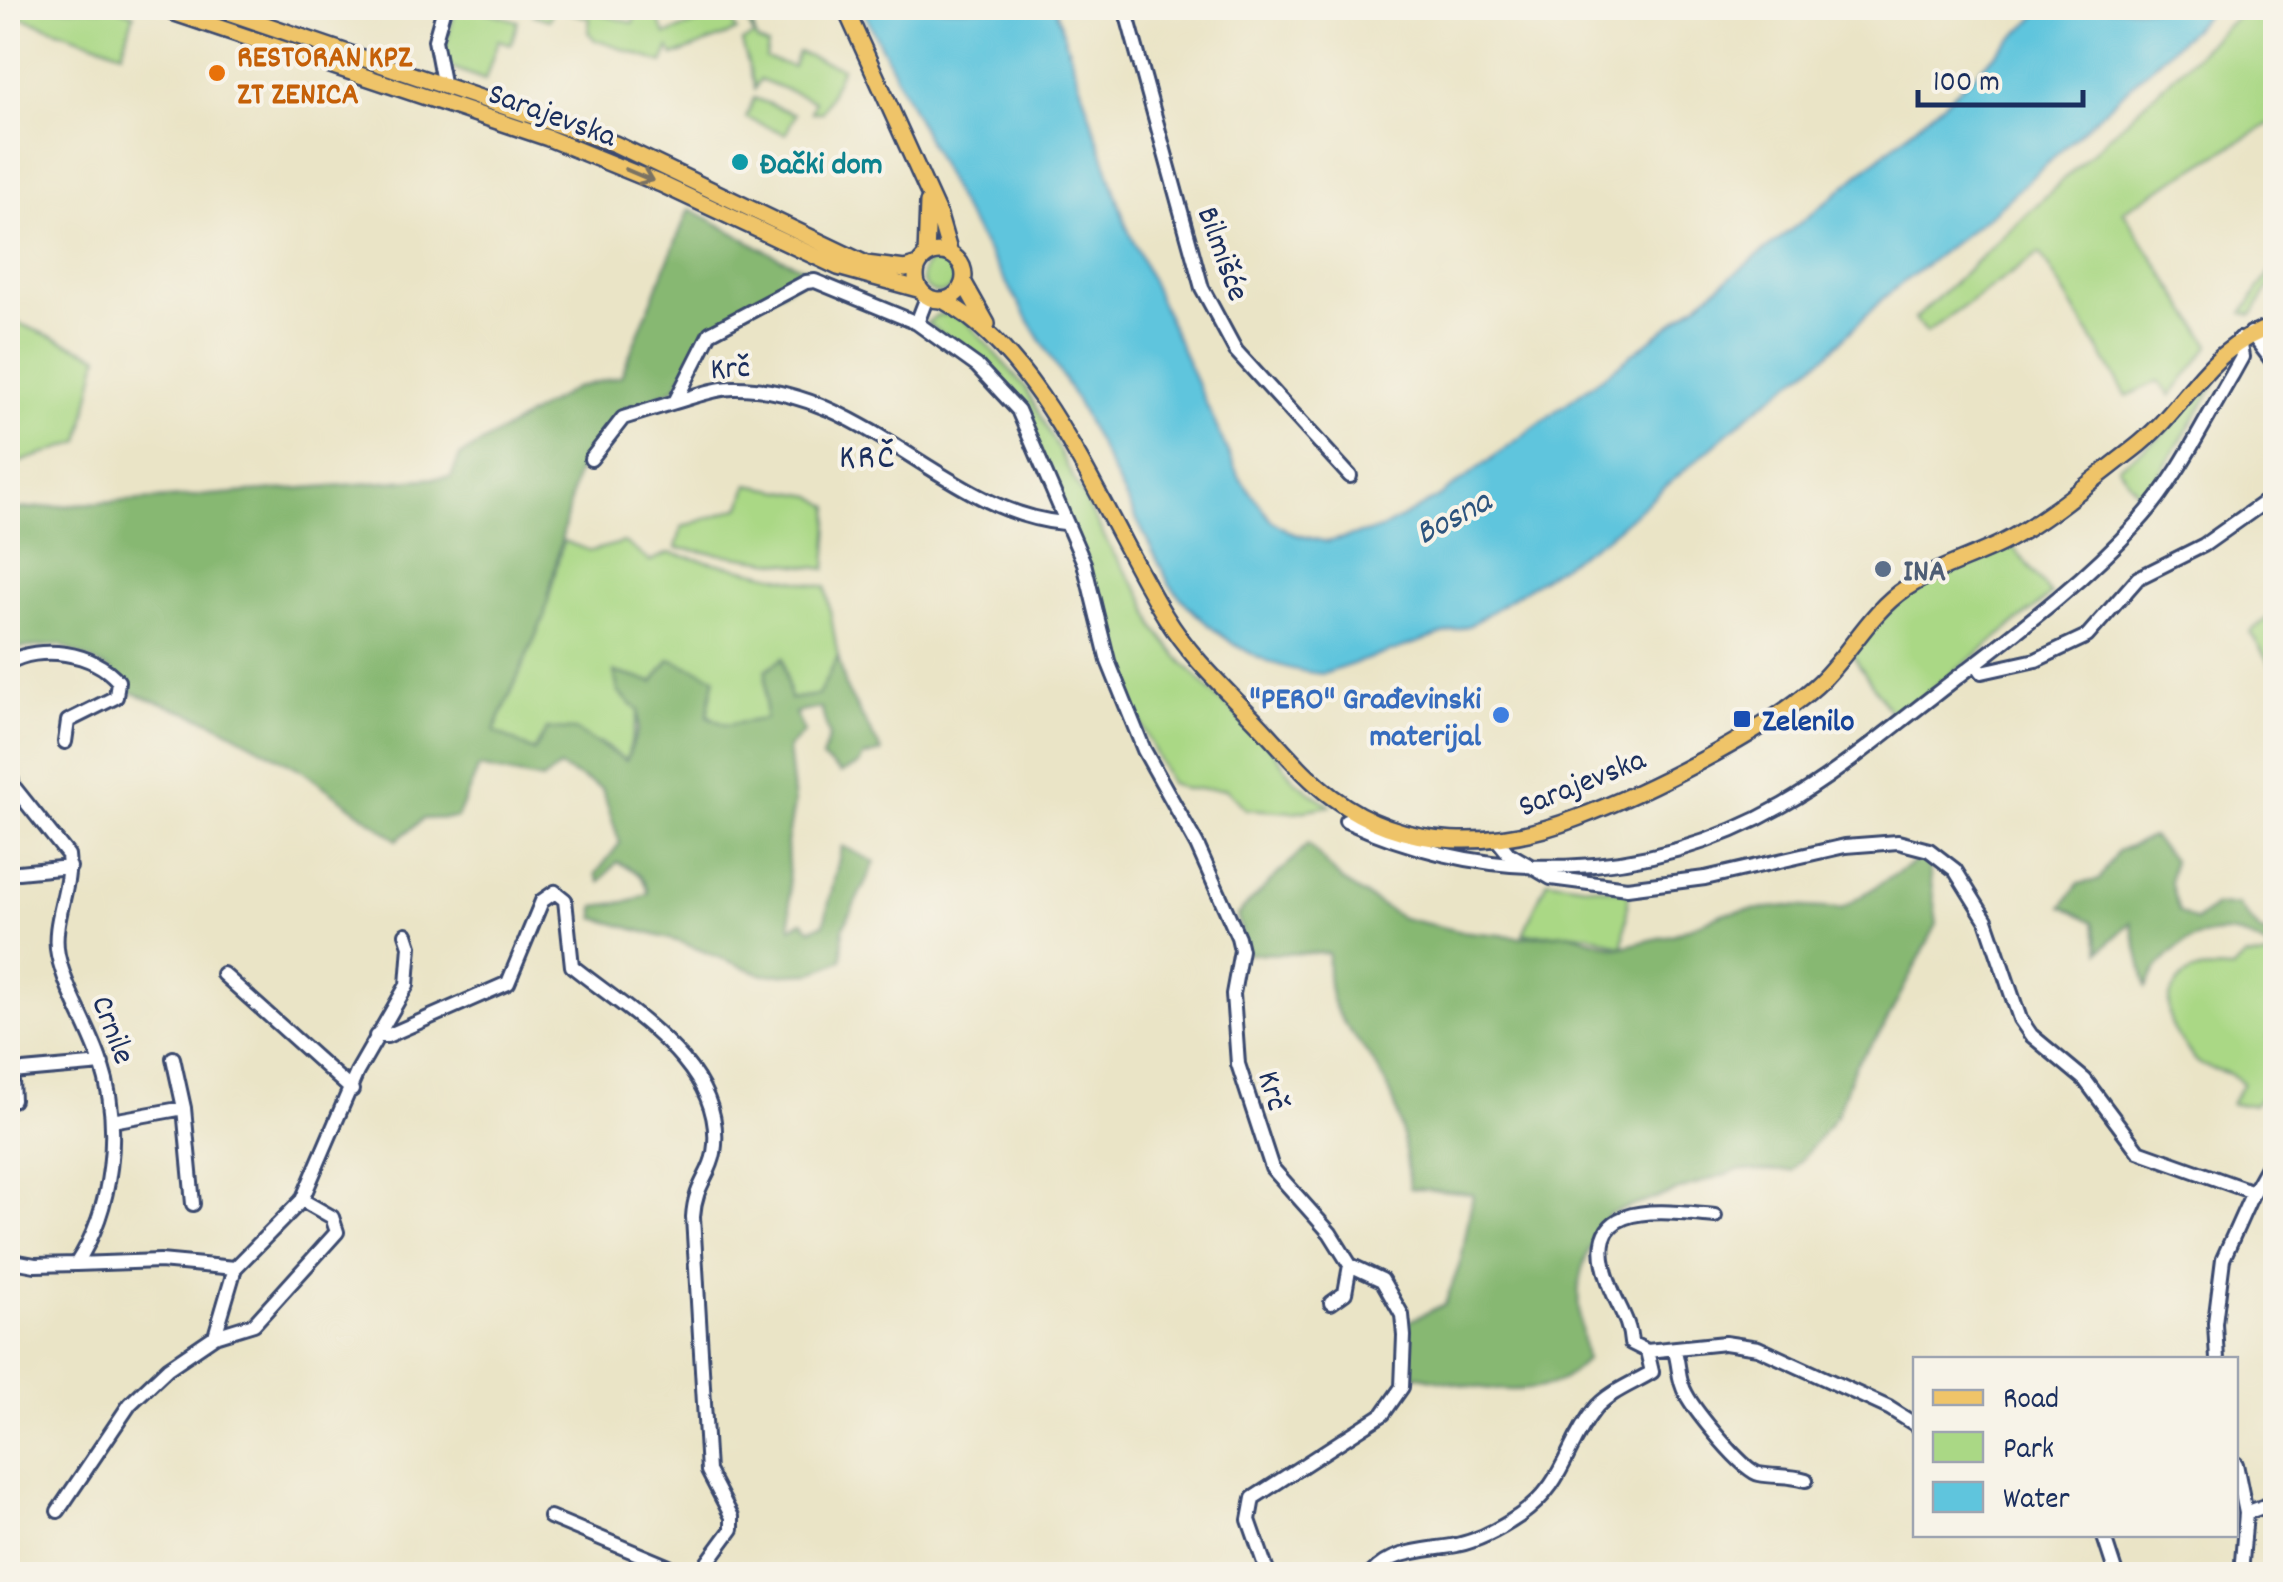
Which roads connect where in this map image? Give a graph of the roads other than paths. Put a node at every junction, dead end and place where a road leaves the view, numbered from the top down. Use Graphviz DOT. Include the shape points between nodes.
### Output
graph roads {
  1 [pos="160,8"];
  2 [pos="216,8"];
  3 [pos="444,8"];
  4 [pos="845,8"];
  5 [pos="1125,8"];
  6 [pos="240,10"];
  7 [pos="443,82"];
  8 [pos="926,189"];
  9 [pos="950,254"];
  10 [pos="922,260"];
  11 [pos="964,283"];
  12 [pos="923,293"];
  13 [pos="944,300"];
  14 [pos="916,323"];
  15 [pos="2276,325"];
  16 [pos="994,336"];
  17 [pos="2245,336"];
  18 [pos="2276,366"];
  19 [pos="674,402"];
  20 [pos="591,460"];
  21 [pos="1350,476"];
  22 [pos="2276,494"];
  23 [pos="1064,524"];
  24 [pos="8,663"];
  25 [pos="1976,663"];
  26 [pos="65,742"];
  27 [pos="8,762"];
  28 [pos="1346,821"];
  29 [pos="1499,842"];
  30 [pos="70,866"];
  31 [pos="1540,870"];
  32 [pos="8,873"];
  33 [pos="406,934"];
  34 [pos="222,974"];
  35 [pos="9,1021"];
  36 [pos="376,1036"];
  37 [pos="173,1058"];
  38 [pos="102,1064"];
  39 [pos="2276,1064"];
  40 [pos="12,1072"];
  41 [pos="352,1090"];
  42 [pos="2276,1097"];
  43 [pos="14,1100"];
  44 [pos="184,1108"];
  45 [pos="112,1121"];
  46 [pos="2276,1151"];
  47 [pos="2253,1192"];
  48 [pos="302,1200"];
  49 [pos="193,1204"];
  50 [pos="1715,1216"];
  51 [pos="8,1260"];
  52 [pos="76,1264"];
  53 [pos="1350,1265"];
  54 [pos="235,1268"];
  55 [pos="1331,1303"];
  56 [pos="215,1336"];
  57 [pos="1674,1349"];
  58 [pos="1647,1351"];
  59 [pos="2217,1357"];
  60 [pos="1913,1422"];
  61 [pos="2238,1474"];
  62 [pos="1806,1480"];
  63 [pos="2276,1502"];
  64 [pos="58,1511"];
  65 [pos="2246,1513"];
  66 [pos="550,1517"];
  67 [pos="2104,1537"];
  68 [pos="686,1574"];
  69 [pos="699,1574"];
  70 [pos="1268,1574"];
  71 [pos="1371,1574"];
  72 [pos="2116,1574"];
  73 [pos="2241,1574"];
  1 -- 12 [label="main road, Sarajevska, one-way" via="548,138 858,276"];
  2 -- 6 [label="main road, Sarajevska"];
  3 -- 7 [label="street" via="434,40"];
  4 -- 8 [label="main road"];
  5 -- 21 [label="street, Bilmišće" via="1202,288 1236,351"];
  6 -- 7 [label="main road, Sarajevska"];
  7 -- 10 [label="main road, Sarajevska" via="615,144 866,264 905,269"];
  8 -- 9 [label="main road"];
  8 -- 10 [label="main road" via="930,214"];
  9 -- 10 [label="main road"];
  9 -- 11 [label="main road" via="962,266"];
  10 -- 12 [label="main road"];
  11 -- 13 [label="main road"];
  11 -- 16 [label="main road, Sarajevska"];
  12 -- 13 [label="main road"];
  12 -- 14 [label="street"];
  13 -- 16 [label="main road, Sarajevska"];
  14 -- 19 [label="street, Krč" via="806,282 710,333"];
  14 -- 23 [label="street, Krč" via="977,366 1018,410"];
  15 -- 17 [label="main road, Sarajevska"];
  16 -- 29 [label="main road, Sarajevska" via="1042,398 1184,645 1222,690 1333,798 1412,832"];
  17 -- 18 [label="street"];
  17 -- 25 [label="street" via="2242,357 2139,521 2082,578"];
  17 -- 29 [label="main road, Sarajevska" via="2214,360 2168,419 2132,450 2004,542 1903,589 1790,708 1607,807"];
  19 -- 20 [label="street" via="623,418"];
  19 -- 23 [label="street, Krč" via="732,388 815,403 878,432 994,503"];
  22 -- 25 [label="street" via="2204,545 2138,578 2087,636 2012,667 1982,672"];
  23 -- 53 [label="street, Krč" via="1084,563 1108,661 1144,750 1238,937 1238,1064 1272,1168 1330,1232"];
  24 -- 26 [label="street" via="51,651 100,665 118,681 116,697 68,721"];
  25 -- 31 [label="street" via="1854,758 1752,822 1659,855"];
  27 -- 30 [label="street" via="13,786 63,842"];
  28 -- 31 [label="street" via="1448,858"];
  29 -- 31 [label="street"];
  30 -- 32 [label="street"];
  30 -- 38 [label="street, Crnile" via="57,950"];
  31 -- 47 [label="street" via="1565,882 1627,888 1845,846 1898,842 1928,850 1955,870 1986,920 2031,1035 2085,1080 2138,1151"];
  33 -- 36 [label="street" via="408,984"];
  34 -- 41 [label="street"];
  35 -- 40 [label="street"];
  36 -- 41 [label="street"];
  36 -- 69 [label="street" via="508,983 542,900 554,892 565,900 572,966 682,1057 700,1080 716,1131 693,1217 708,1471 732,1529"];
  37 -- 44 [label="street"];
  38 -- 40 [label="street"];
  38 -- 45 [label="street, Crnile"];
  39 -- 42 [label="street"];
  40 -- 43 [label="street"];
  41 -- 48 [label="street"];
  44 -- 45 [label="street"];
  44 -- 49 [label="street"];
  45 -- 52 [label="street, Crnile" via="102,1208"];
  46 -- 47 [label="street"];
  47 -- 59 [label="street" via="2223,1259"];
  48 -- 54 [label="street"];
  48 -- 56 [label="street" via="332,1218 337,1232 254,1324"];
  50 -- 58 [label="street" via="1626,1214 1602,1239 1602,1258 1631,1343"];
  51 -- 52 [label="street"];
  52 -- 54 [label="street" via="160,1261"];
  53 -- 55 [label="street" via="1345,1293"];
  53 -- 70 [label="street, Krč" via="1382,1280 1402,1315 1402,1387 1384,1414 1253,1498 1249,1520"];
  54 -- 56 [label="street"];
  56 -- 64 [label="street" via="130,1404"];
  57 -- 58 [label="street"];
  57 -- 60 [label="street" via="1725,1343 1758,1348"];
  57 -- 62 [label="street" via="1685,1393 1731,1456 1759,1474"];
  58 -- 71 [label="street" via="1652,1372 1594,1410 1547,1492 1524,1512 1491,1534 1393,1558"];
  61 -- 65 [label="street"];
  63 -- 65 [label="street"];
  65 -- 73 [label="street"];
  66 -- 68 [label="street"];
  67 -- 72 [label="street"];
}
